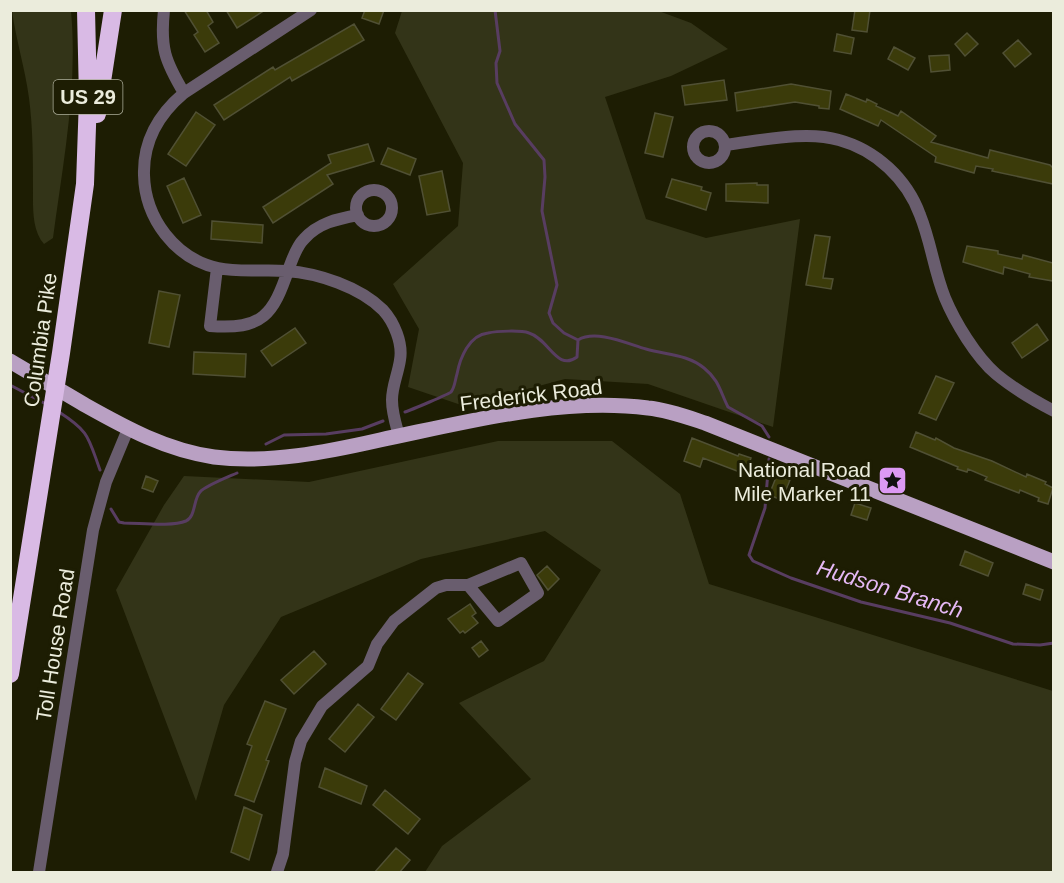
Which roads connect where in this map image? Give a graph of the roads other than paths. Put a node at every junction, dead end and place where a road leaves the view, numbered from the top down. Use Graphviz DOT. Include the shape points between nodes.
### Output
graph roads {
  1 [pos="86,10"];
  2 [pos="113,10"];
  3 [pos="164,10"];
  4 [pos="311,10"];
  5 [pos="184,93"];
  6 [pos="725,145"];
  7 [pos="85,184"];
  8 [pos="358,215"];
  9 [pos="217,268"];
  10 [pos="288,271"];
  11 [pos="10,361"];
  12 [pos="1053,411"];
  13 [pos="128,429"];
  14 [pos="399,436"];
  15 [pos="1053,562"];
  16 [pos="468,585"];
  17 [pos="10,674"];
  18 [pos="39,873"];
  19 [pos="277,873"];
  1 -- 7 [label="highway, Columbia Pike / US 29"];
  2 -- 7 [label="highway"];
  3 -- 5 [label="street" via="163,49"];
  4 -- 5 [label="street"];
  5 -- 9 [label="street" via="158,120 151,135 144,187 152,215 171,241 184,253"];
  6 -- 12 [label="street" via="789,137 838,139 858,147 893,172 920,215 945,299 975,348 994,373"];
  7 -- 17 [label="highway, Columbia Pike / US 29"];
  8 -- 10 [label="street" via="322,224 311,232 298,247"];
  9 -- 10 [label="street"];
  9 -- 10 [label="street" via="210,326 229,327 263,317 275,305"];
  10 -- 14 [label="street" via="347,287 374,303 390,319 400,357 392,400"];
  11 -- 13 [label="main road, Frederick Road"];
  13 -- 14 [label="main road, Frederick Road" via="187,452 245,459 339,449"];
  13 -- 18 [label="street, Toll House Road" via="106,482 93,530"];
  14 -- 15 [label="main road, Frederick Road" via="550,409 596,405 651,408 705,423"];
  16 -- 16 [label="street" via="522,563 538,593 498,621"];
  16 -- 19 [label="street" via="436,588 394,621 368,666 322,706 301,741 295,762"];
}
